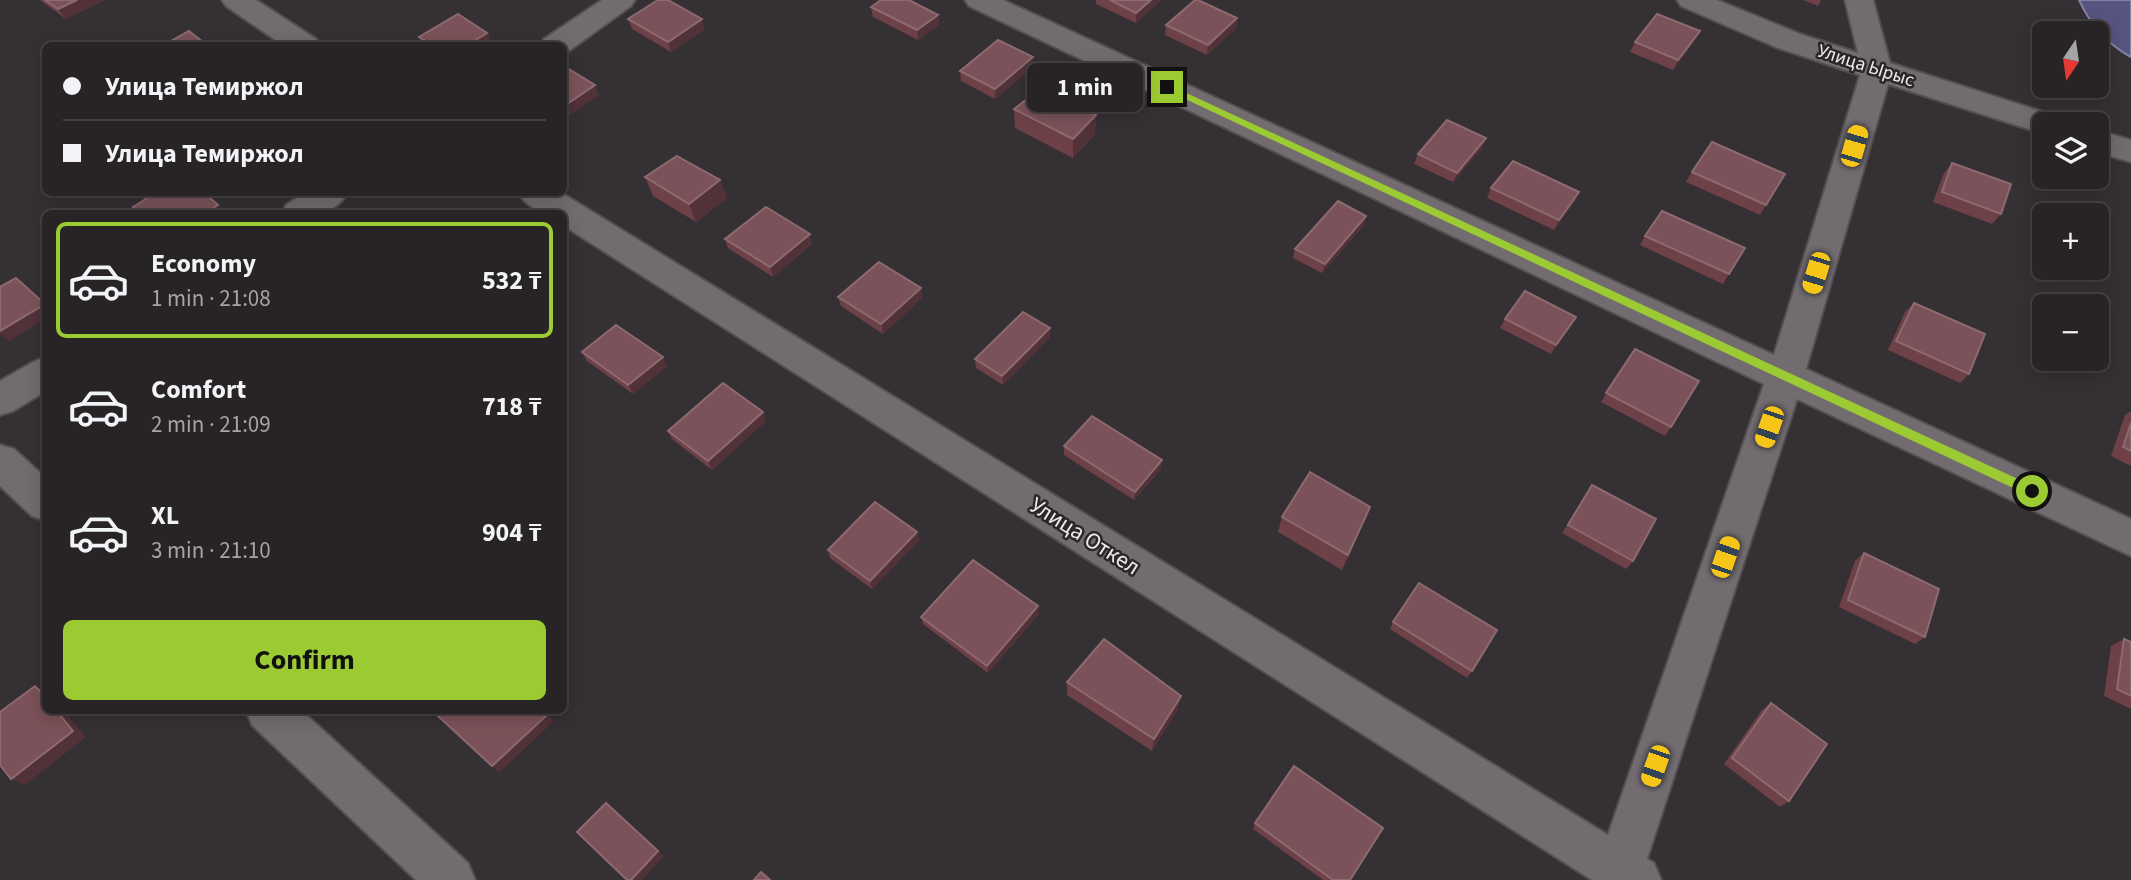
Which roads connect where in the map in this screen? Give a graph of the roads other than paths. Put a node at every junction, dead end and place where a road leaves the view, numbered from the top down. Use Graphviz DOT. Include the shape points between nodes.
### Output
graph roads {
  1 [pos="236,0"];
  2 [pos="621,0"];
  3 [pos="979,0"];
  4 [pos="1691,0"];
  5 [pos="1859,0"];
  6 [pos="299,42"];
  7 [pos="561,42"];
  8 [pos="1877,70"];
  9 [pos="2032,120"];
  10 [pos="2109,145"];
  11 [pos="2131,151"];
  12 [pos="326,196"];
  13 [pos="540,196"];
  14 [pos="304,210"];
  15 [pos="563,210"];
  16 [pos="567,213"];
  17 [pos="42,374"];
  18 [pos="1786,375"];
  19 [pos="0,400"];
  20 [pos="0,461"];
  21 [pos="42,499"];
  22 [pos="2131,538"];
  23 [pos="272,714"];
  24 [pos="1624,877"];
  25 [pos="451,880"];
  1 -- 6 [label="street"];
  2 -- 7 [label="street"];
  3 -- 18 [label="street"];
  4 -- 8 [label="street, Улица Ырыс" via="1789,41"];
  5 -- 8 [label="street"];
  8 -- 9 [label="street, Улица Ырыс"];
  8 -- 18 [label="street"];
  10 -- 11 [label="street"];
  12 -- 14 [label="street"];
  13 -- 15 [label="street, Улица Откел"];
  16 -- 24 [label="street, Улица Откел"];
  17 -- 19 [label="street"];
  18 -- 22 [label="street"];
  18 -- 24 [label="street"];
  20 -- 21 [label="street"];
  23 -- 25 [label="street"];
}
